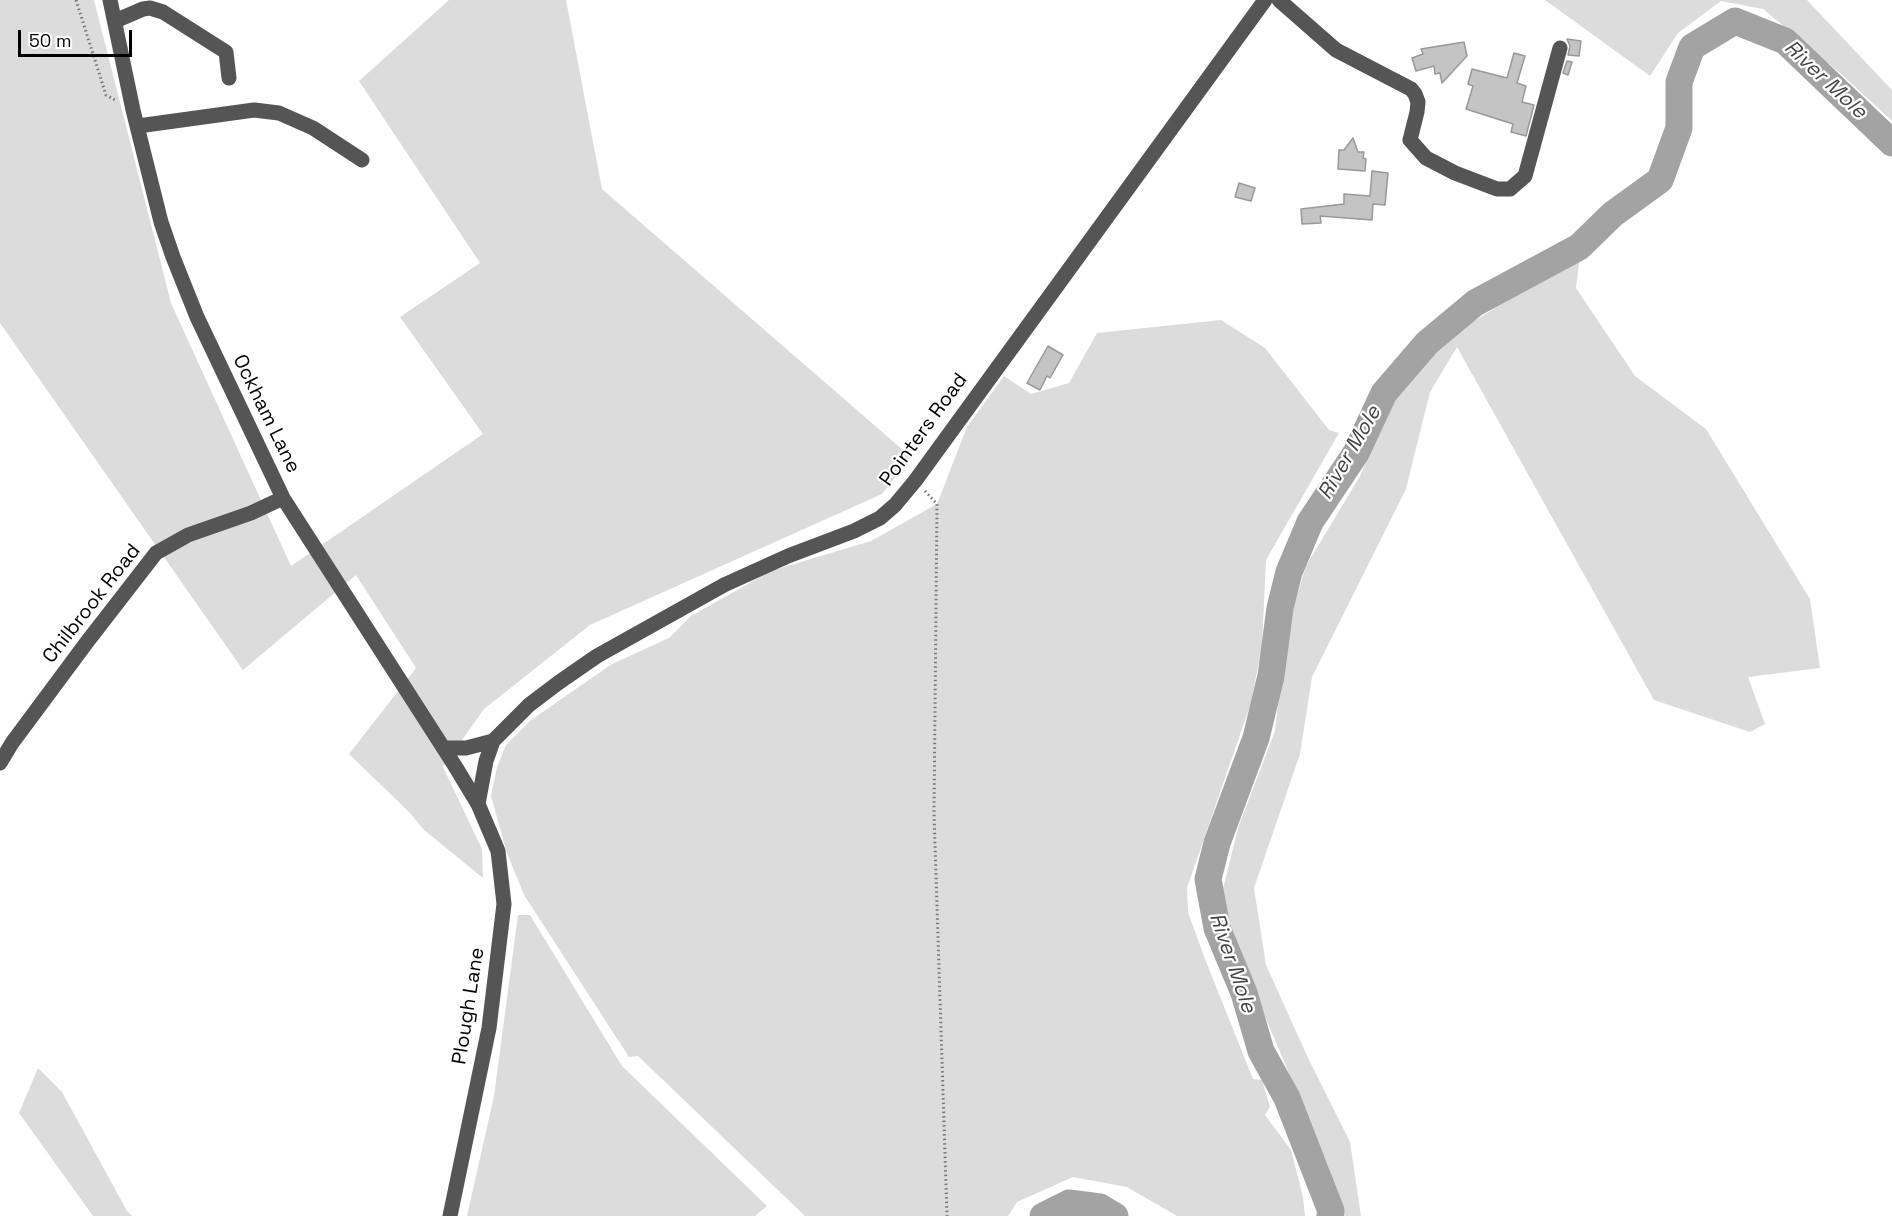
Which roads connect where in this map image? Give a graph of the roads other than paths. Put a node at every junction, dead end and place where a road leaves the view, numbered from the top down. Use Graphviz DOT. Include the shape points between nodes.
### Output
graph roads {
  1 [pos="110,0"];
  2 [pos="1265,0"];
  3 [pos="1279,0"];
  4 [pos="115,21"];
  5 [pos="1560,48"];
  6 [pos="229,78"];
  7 [pos="138,126"];
  8 [pos="362,160"];
  9 [pos="283,498"];
  10 [pos="493,741"];
  11 [pos="444,748"];
  12 [pos="0,763"];
  13 [pos="478,804"];
  14 [pos="450,1216"];
  1 -- 4 [label="street, Ockham Lane"];
  2 -- 10 [label="street, Pointers Road" via="895,505 854,531 724,585 597,656 530,705"];
  3 -- 5 [label="street" via="1336,50 1411,89 1418,112 1410,140 1426,158 1497,189 1510,189 1525,176"];
  4 -- 6 [label="street" via="142,9 163,12 226,52"];
  4 -- 7 [label="street, Ockham Lane"];
  7 -- 8 [label="street" via="254,110 279,113 313,128"];
  7 -- 9 [label="street, Ockham Lane" via="173,257 197,317"];
  9 -- 11 [label="street, Ockham Lane"];
  9 -- 12 [label="street, Chilbrook Road" via="188,535 156,553"];
  10 -- 11 [label="street" via="466,748"];
  10 -- 13 [label="street, Pointers Road"];
  11 -- 13 [label="street, Ockham Lane"];
  13 -- 14 [label="street, Plough Lane" via="498,851 504,904 489,1028"];
}
